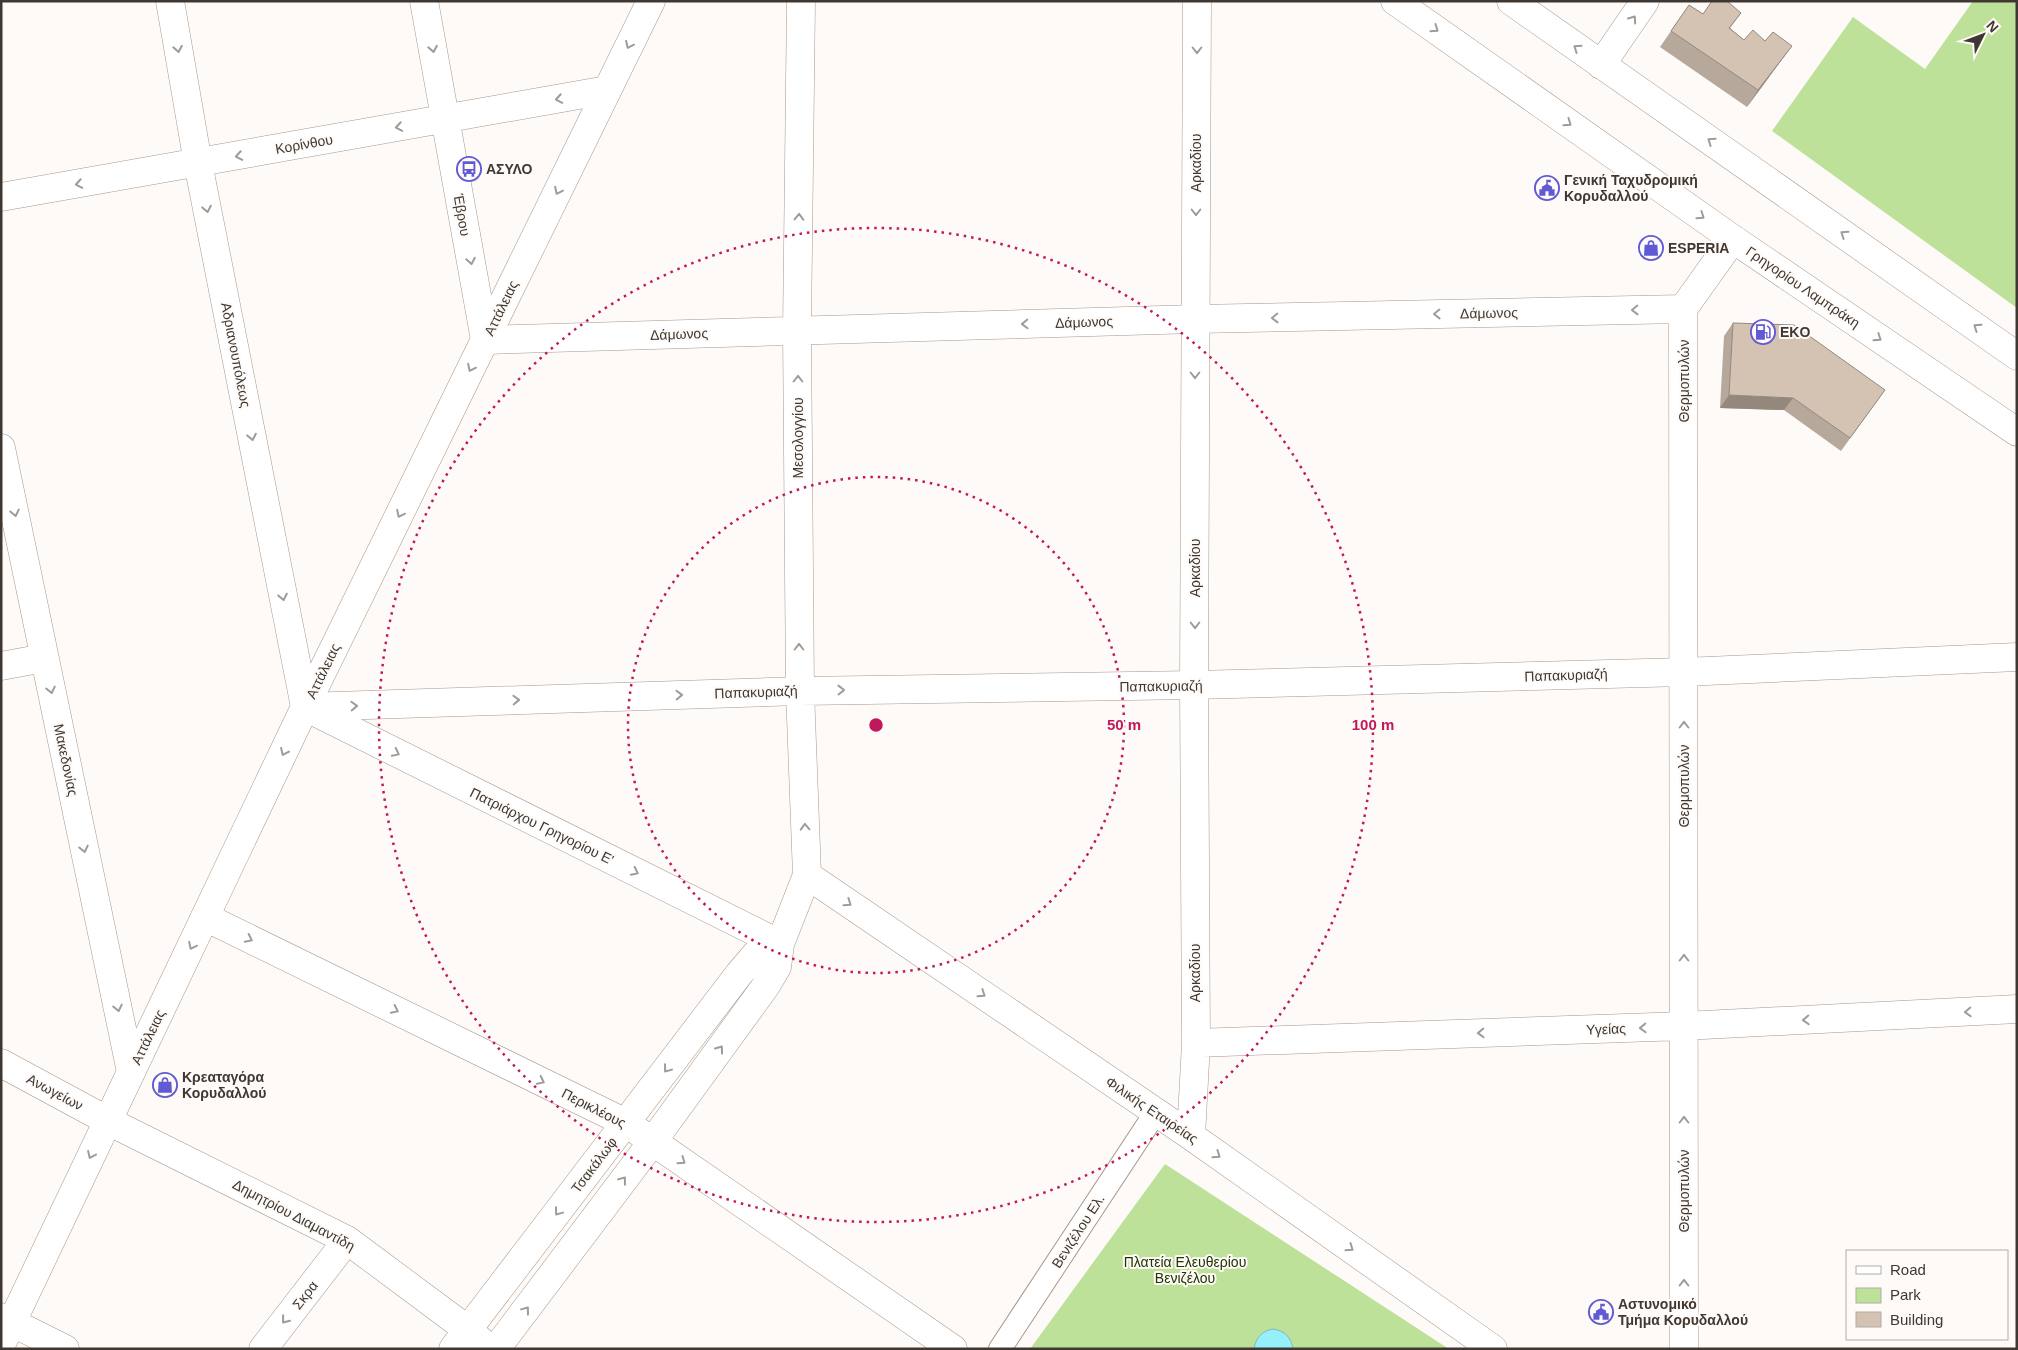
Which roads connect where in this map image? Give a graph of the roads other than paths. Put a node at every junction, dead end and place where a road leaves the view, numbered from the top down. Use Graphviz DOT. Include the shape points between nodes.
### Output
graph roads {
  1 [pos="170,1"];
  2 [pos="424,1"];
  3 [pos="651,1"];
  4 [pos="802,1"];
  5 [pos="1197,1"];
  6 [pos="1395,1"];
  7 [pos="1511,1"];
  8 [pos="1645,1"];
  9 [pos="1601,65"];
  10 [pos="607,90"];
  11 [pos="445,119"];
  12 [pos="198,163"];
  13 [pos="1,197"];
  14 [pos="1733,239"];
  15 [pos="1683,309"];
  16 [pos="1195,319"];
  17 [pos="797,330"];
  18 [pos="485,340"];
  19 [pos="2017,356"];
  20 [pos="2017,432"];
  21 [pos="1,448"];
  22 [pos="2017,657"];
  23 [pos="44,658"];
  24 [pos="1,666"];
  25 [pos="1684,672"];
  26 [pos="1194,685"];
  27 [pos="800,691"];
  28 [pos="305,708"];
  29 [pos="807,875"];
  30 [pos="205,917"];
  31 [pos="780,944"];
  32 [pos="2017,1009"];
  33 [pos="1684,1026"];
  34 [pos="1196,1043"];
  35 [pos="1,1064"];
  36 [pos="131,1072"];
  37 [pos="1156,1112"];
  38 [pos="108,1121"];
  39 [pos="626,1123"];
  40 [pos="1190,1136"];
  41 [pos="653,1141"];
  42 [pos="347,1240"];
  43 [pos="5,1328"];
  44 [pos="461,1339"];
  45 [pos="65,1349"];
  46 [pos="263,1349"];
  47 [pos="490,1349"];
  48 [pos="496,1349"];
  49 [pos="954,1349"];
  50 [pos="1000,1349"];
  51 [pos="1493,1349"];
  52 [pos="1684,1349"];
  1 -- 12 [label="street, Αδριανουπόλεως, one-way"];
  2 -- 11 [label="street, Έβρου, one-way"];
  3 -- 10 [label="street, Αττάλειας, one-way"];
  17 -- 4 [label="street, Μεσολογγίου, one-way"];
  5 -- 16 [label="street, Αρκαδίου, one-way"];
  6 -- 14 [label="street, Γρηγορίου Λαμπράκη, one-way"];
  9 -- 7 [label="street, one-way"];
  9 -- 8 [label="street, one-way"];
  19 -- 9 [label="street, one-way"];
  10 -- 11 [label="street, Κορίνθου, one-way"];
  10 -- 18 [label="street, Αττάλειας, one-way"];
  11 -- 12 [label="street, Κορίνθου, one-way"];
  11 -- 18 [label="street, Έβρου, one-way"];
  12 -- 13 [label="street, Κορίνθου, one-way"];
  12 -- 28 [label="street, Αδριανουπόλεως, one-way"];
  14 -- 15 [label="street"];
  14 -- 20 [label="street, Γρηγορίου Λαμπράκη, one-way"];
  15 -- 16 [label="street, Δάμωνος, one-way"];
  15 -- 25 [label="street, Θερμοπυλών"];
  16 -- 17 [label="street, Δάμωνος, one-way"];
  16 -- 26 [label="street, Αρκαδίου, one-way"];
  17 -- 18 [label="street, Δάμωνος"];
  27 -- 17 [label="street, Μεσολογγίου, one-way"];
  18 -- 28 [label="street, Αττάλειας, one-way"];
  21 -- 23 [label="street, Μακεδονίας, one-way"];
  22 -- 25 [label="street, Παπακυριαζή"];
  23 -- 24 [label="street"];
  23 -- 36 [label="street, Μακεδονίας, one-way"];
  25 -- 26 [label="street, Παπακυριαζή"];
  33 -- 25 [label="street, Θερμοπυλών, one-way"];
  27 -- 26 [label="street, Παπακυριαζή, one-way"];
  26 -- 34 [label="street, Αρκαδίου"];
  28 -- 27 [label="street, Παπακυριαζή, one-way"];
  29 -- 27 [label="street, Μεσολογγίου, one-way"];
  28 -- 30 [label="street, Αττάλειας, one-way"];
  28 -- 31 [label="street, Πατριάρχου Γρηγορίου Ε', one-way"];
  29 -- 31 [label="street"];
  29 -- 37 [label="street, Φιλικής Εταιρείας, one-way"];
  30 -- 36 [label="street, Αττάλειας, one-way"];
  30 -- 39 [label="street, Περικλέους, one-way"];
  31 -- 39 [label="street, Τσακάλωφ, one-way" via="757,953 743,969"];
  41 -- 31 [label="street, one-way" via="765,987 777,967"];
  32 -- 33 [label="street, Υγείας, one-way"];
  33 -- 34 [label="street, Υγείας, one-way"];
  52 -- 33 [label="street, Θερμοπυλών, one-way"];
  34 -- 40 [label="street, Αρκαδίου"];
  35 -- 38 [label="street, Ανωγείων"];
  36 -- 38 [label="street, Αττάλειας"];
  37 -- 40 [label="street, Φιλικής Εταιρείας"];
  37 -- 50 [label="street, Βενιζέλου Ελ."];
  38 -- 42 [label="street, Δημητρίου Διαμαντίδη"];
  38 -- 43 [label="street, Αττάλειας, one-way"];
  39 -- 41 [label="street, Περικλέους"];
  39 -- 44 [label="street, Τσακάλωφ, one-way"];
  40 -- 51 [label="street, Φιλικής Εταιρείας, one-way"];
  48 -- 41 [label="street, one-way"];
  41 -- 49 [label="street, Περικλέους, one-way"];
  42 -- 44 [label="street, Δημητρίου Διαμαντίδη"];
  42 -- 46 [label="street, Σκρα, one-way"];
  43 -- 45 [label="street"];
  44 -- 47 [label="street, Δημητρίου Διαμαντίδη"];
}
